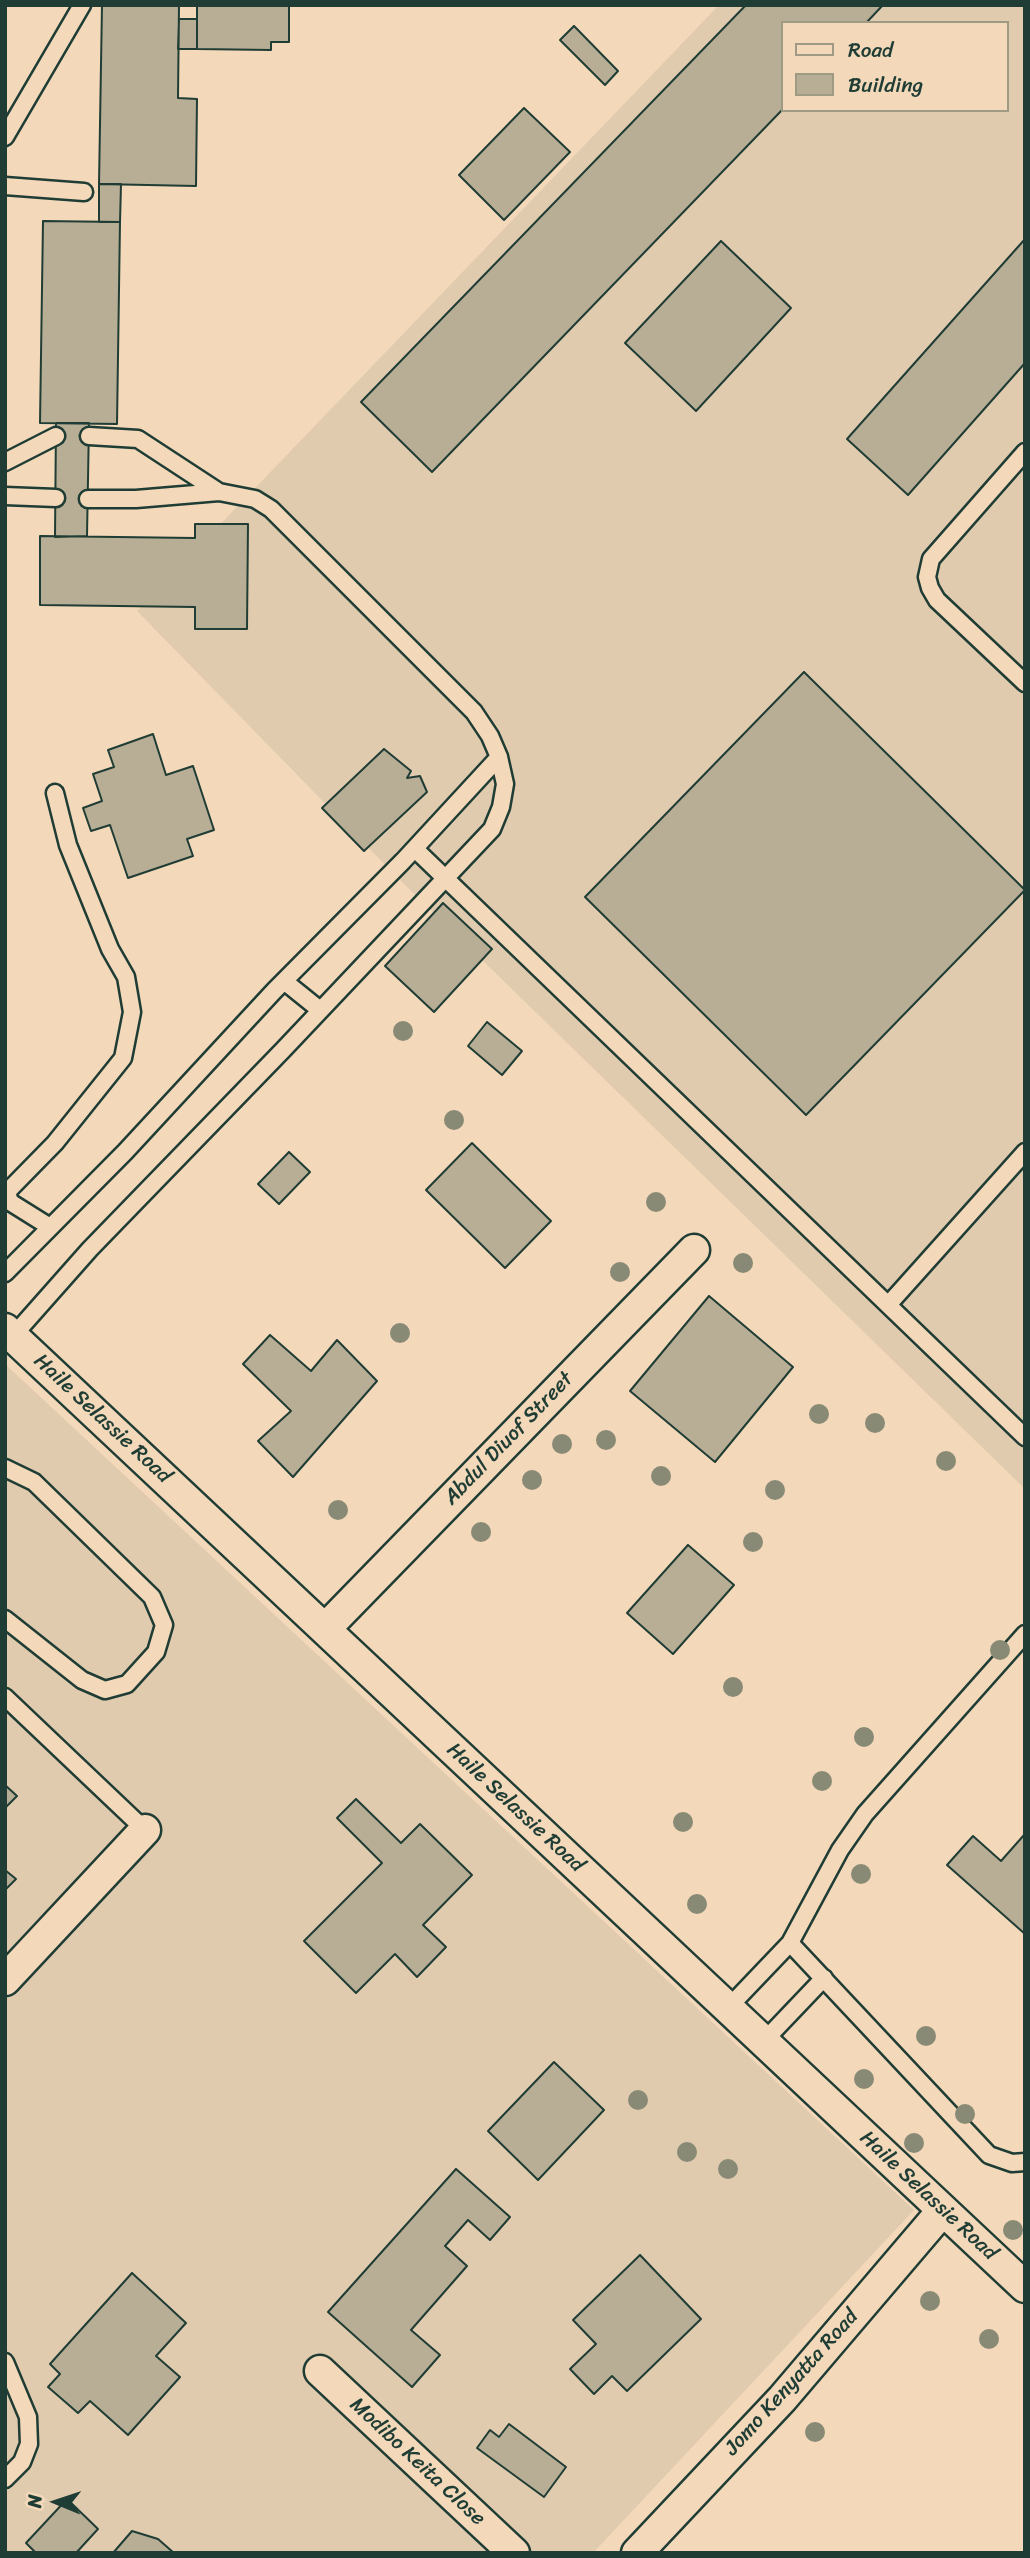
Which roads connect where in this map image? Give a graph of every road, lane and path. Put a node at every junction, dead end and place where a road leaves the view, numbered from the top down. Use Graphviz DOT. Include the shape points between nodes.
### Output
graph roads {
  1 [pos="82,5"];
  2 [pos="5,137"];
  3 [pos="5,186"];
  4 [pos="84,192"];
  5 [pos="56,436"];
  6 [pos="89,436"];
  7 [pos="1025,452"];
  8 [pos="5,462"];
  9 [pos="219,492"];
  10 [pos="5,496"];
  11 [pos="56,498"];
  12 [pos="88,499"];
  13 [pos="1025,683"];
  14 [pos="499,757"];
  15 [pos="55,793"];
  16 [pos="415,849"];
  17 [pos="446,879"];
  18 [pos="284,981"];
  19 [pos="320,1010"];
  20 [pos="1025,1152"];
  21 [pos="50,1227"];
  22 [pos="694,1250"];
  23 [pos="5,1273"];
  24 [pos="888,1305"];
  25 [pos="9,1332"];
  26 [pos="1025,1437"];
  27 [pos="5,1468"];
  28 [pos="5,1619"];
  29 [pos="325,1629"];
  30 [pos="1025,1634"];
  31 [pos="5,1697"];
  32 [pos="145,1830"];
  33 [pos="790,1943"];
  34 [pos="824,1978"];
  35 [pos="5,1980"];
  36 [pos="728,2008"];
  37 [pos="764,2041"];
  38 [pos="1025,2162"];
  39 [pos="943,2210"];
  40 [pos="1025,2287"];
  41 [pos="5,2362"];
  42 [pos="320,2371"];
  43 [pos="5,2479"];
  44 [pos="514,2553"];
  45 [pos="637,2553"];
  1 -- 2 [label="lane"];
  3 -- 4 [label="lane"];
  5 -- 8 [label="lane"];
  6 -- 9 [label="lane" via="138,439"];
  7 -- 13 [label="lane" via="930,559 927,576 937,600"];
  9 -- 12 [label="lane"];
  9 -- 14 [label="lane" via="255,499 271,509 474,712"];
  10 -- 11 [label="lane"];
  14 -- 16 [label="lane"];
  14 -- 17 [label="lane" via="505,785 492,830"];
  15 -- 21 [label="lane" via="68,845 126,977 131,1012 123,1058 55,1143 8,1192 10,1202"];
  16 -- 17 [label="lane"];
  16 -- 18 [label="lane"];
  17 -- 19 [label="lane"];
  17 -- 24 [label="lane"];
  18 -- 19 [label="lane"];
  18 -- 21 [label="lane"];
  19 -- 25 [label="lane"];
  20 -- 24 [label="lane"];
  21 -- 23 [label="lane"];
  22 -- 29 [label="street, Abdul Diuof Street"];
  24 -- 26 [label="lane"];
  25 -- 29 [label="street, Haile Selassie Road"];
  27 -- 28 [label="lane" via="34,1482 152,1597 164,1625 156,1652 127,1684 105,1690 82,1680"];
  29 -- 36 [label="street, Haile Selassie Road"];
  30 -- 33 [label="lane" via="865,1814 840,1850"];
  31 -- 32 [label="lane"];
  32 -- 35 [label="street"];
  33 -- 34 [label="lane"];
  33 -- 36 [label="lane"];
  34 -- 37 [label="lane"];
  34 -- 38 [label="lane" via="989,2155 1012,2164"];
  36 -- 37 [label="street, Haile Selassie Road"];
  37 -- 39 [label="street, Haile Selassie Road"];
  39 -- 40 [label="street, Haile Selassie Road"];
  39 -- 45 [label="street, Jomo Kenyatta Road" via="782,2399"];
  41 -- 43 [label="lane" via="28,2417 29,2444 22,2462"];
  42 -- 44 [label="street, Modibo Keita Close"];
}
